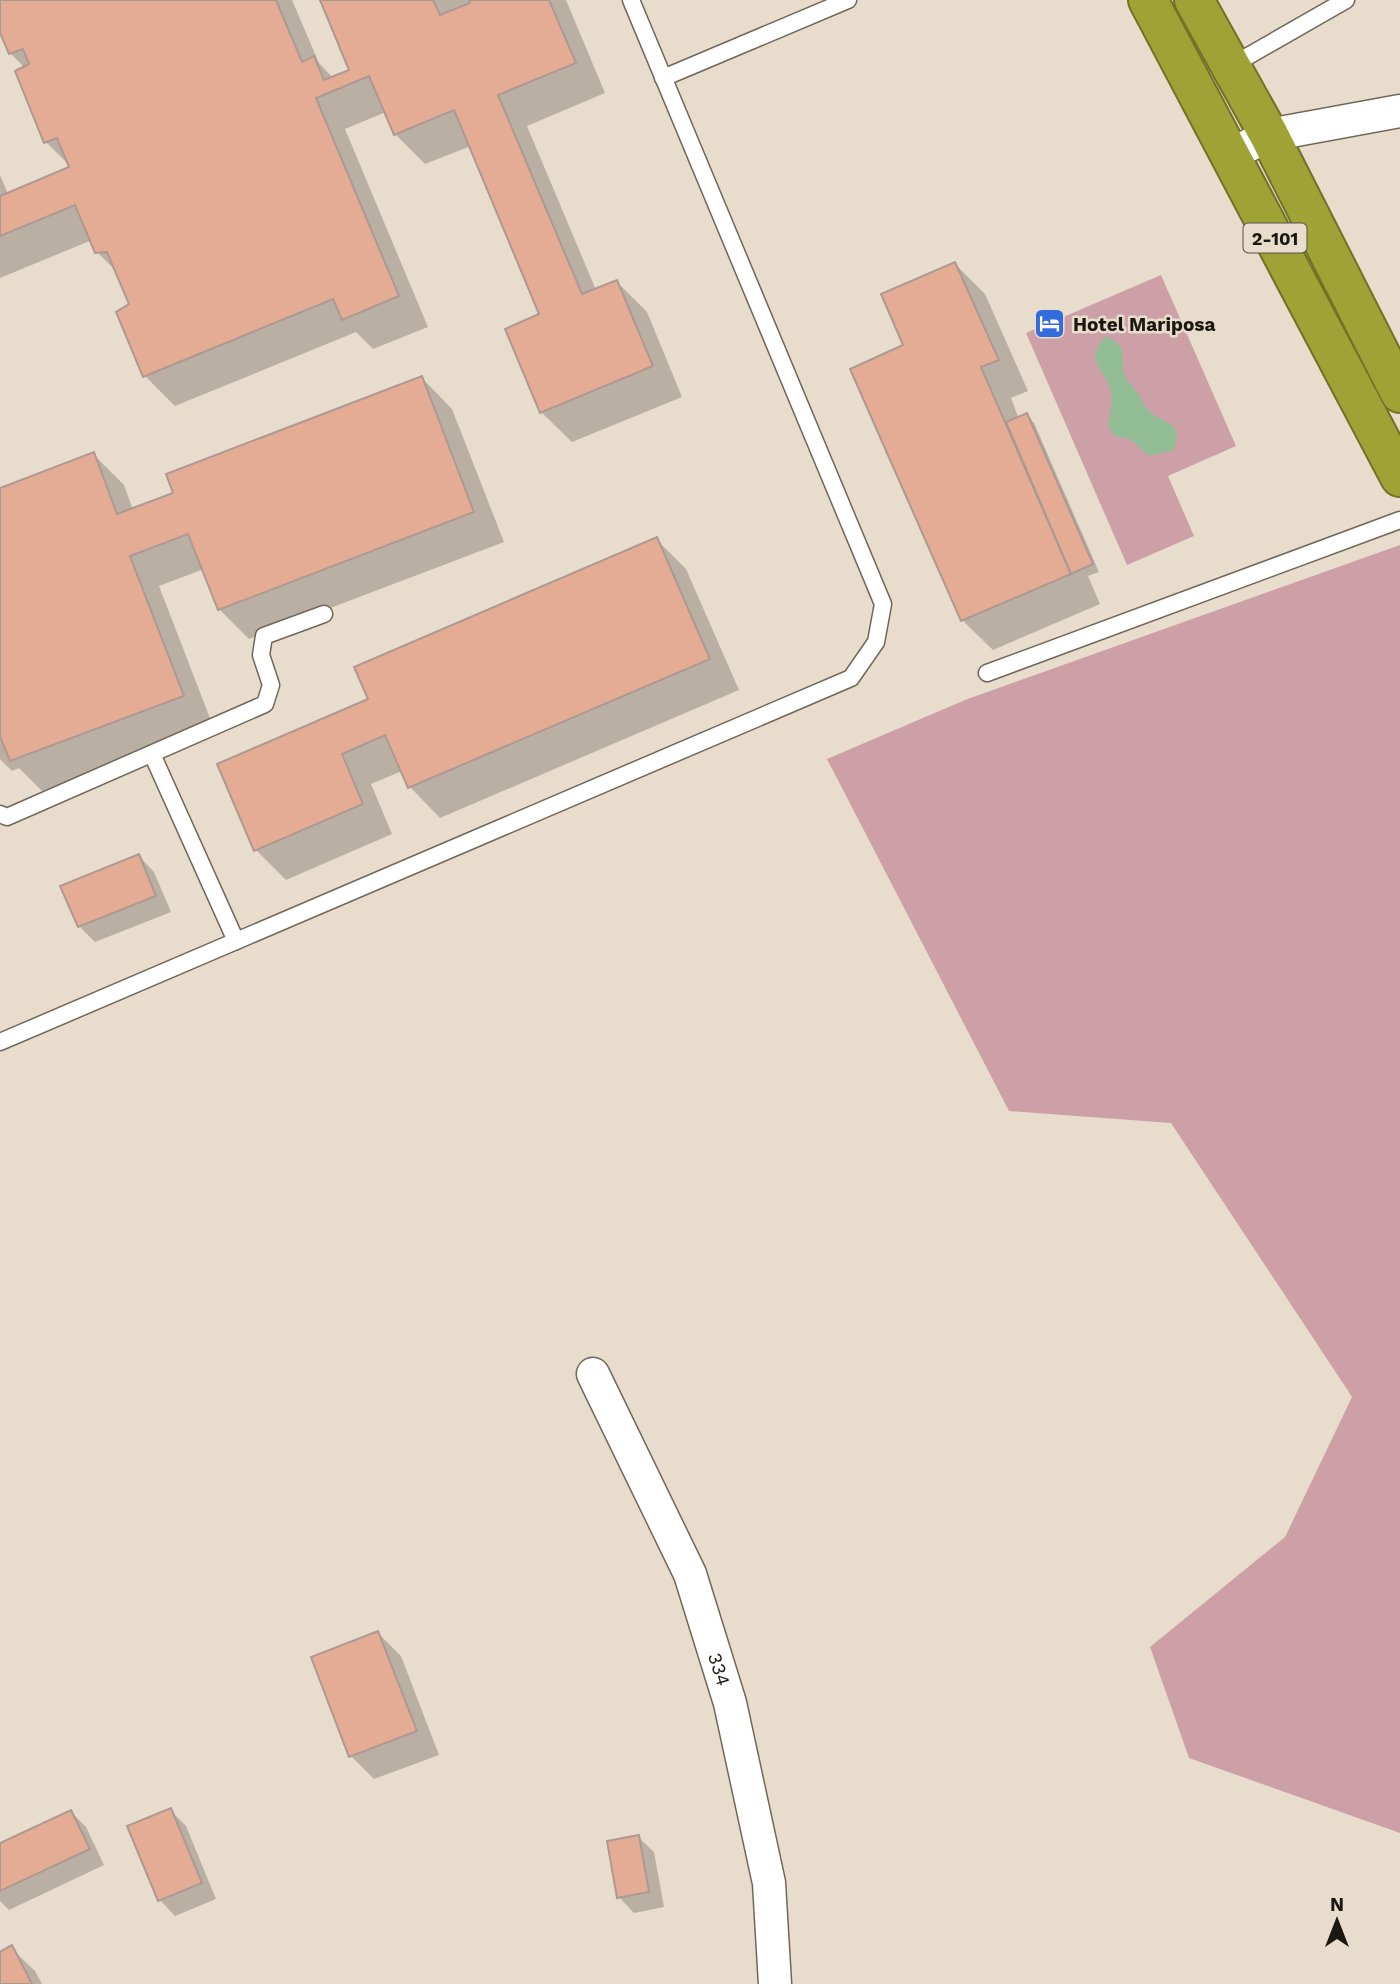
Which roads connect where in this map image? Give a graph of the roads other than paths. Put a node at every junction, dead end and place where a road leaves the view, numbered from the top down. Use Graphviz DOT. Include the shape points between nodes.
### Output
graph roads {
  1 [pos="631,0"];
  2 [pos="848,0"];
  3 [pos="1148,0"];
  4 [pos="1194,0"];
  5 [pos="1346,0"];
  6 [pos="1229,66"];
  7 [pos="663,78"];
  8 [pos="1400,111"];
  9 [pos="1269,135"];
  10 [pos="1232,155"];
  11 [pos="1400,393"];
  12 [pos="1400,477"];
  13 [pos="1400,520"];
  14 [pos="324,614"];
  15 [pos="987,673"];
  16 [pos="152,754"];
  17 [pos="0,814"];
  18 [pos="236,942"];
  19 [pos="0,1042"];
  20 [pos="593,1374"];
  21 [pos="775,1984"];
  1 -- 7 [label="lane"];
  2 -- 7 [label="lane"];
  3 -- 10 [label="highway, 2-101"];
  4 -- 6 [label="highway, 2-101"];
  5 -- 6 [label="lane"];
  6 -- 9 [label="highway, 2-101"];
  7 -- 18 [label="lane" via="883,604 876,642 851,678"];
  8 -- 9 [label="street"];
  9 -- 10 [label="street"];
  9 -- 11 [label="highway, 2-101"];
  10 -- 12 [label="highway, 2-101"];
  13 -- 15 [label="lane"];
  14 -- 16 [label="lane" via="264,636 261,655 271,685 265,704"];
  16 -- 17 [label="lane" via="7,817"];
  16 -- 18 [label="lane"];
  18 -- 19 [label="lane"];
  20 -- 21 [label="street, 334" via="690,1574 730,1703 769,1883"];
}
